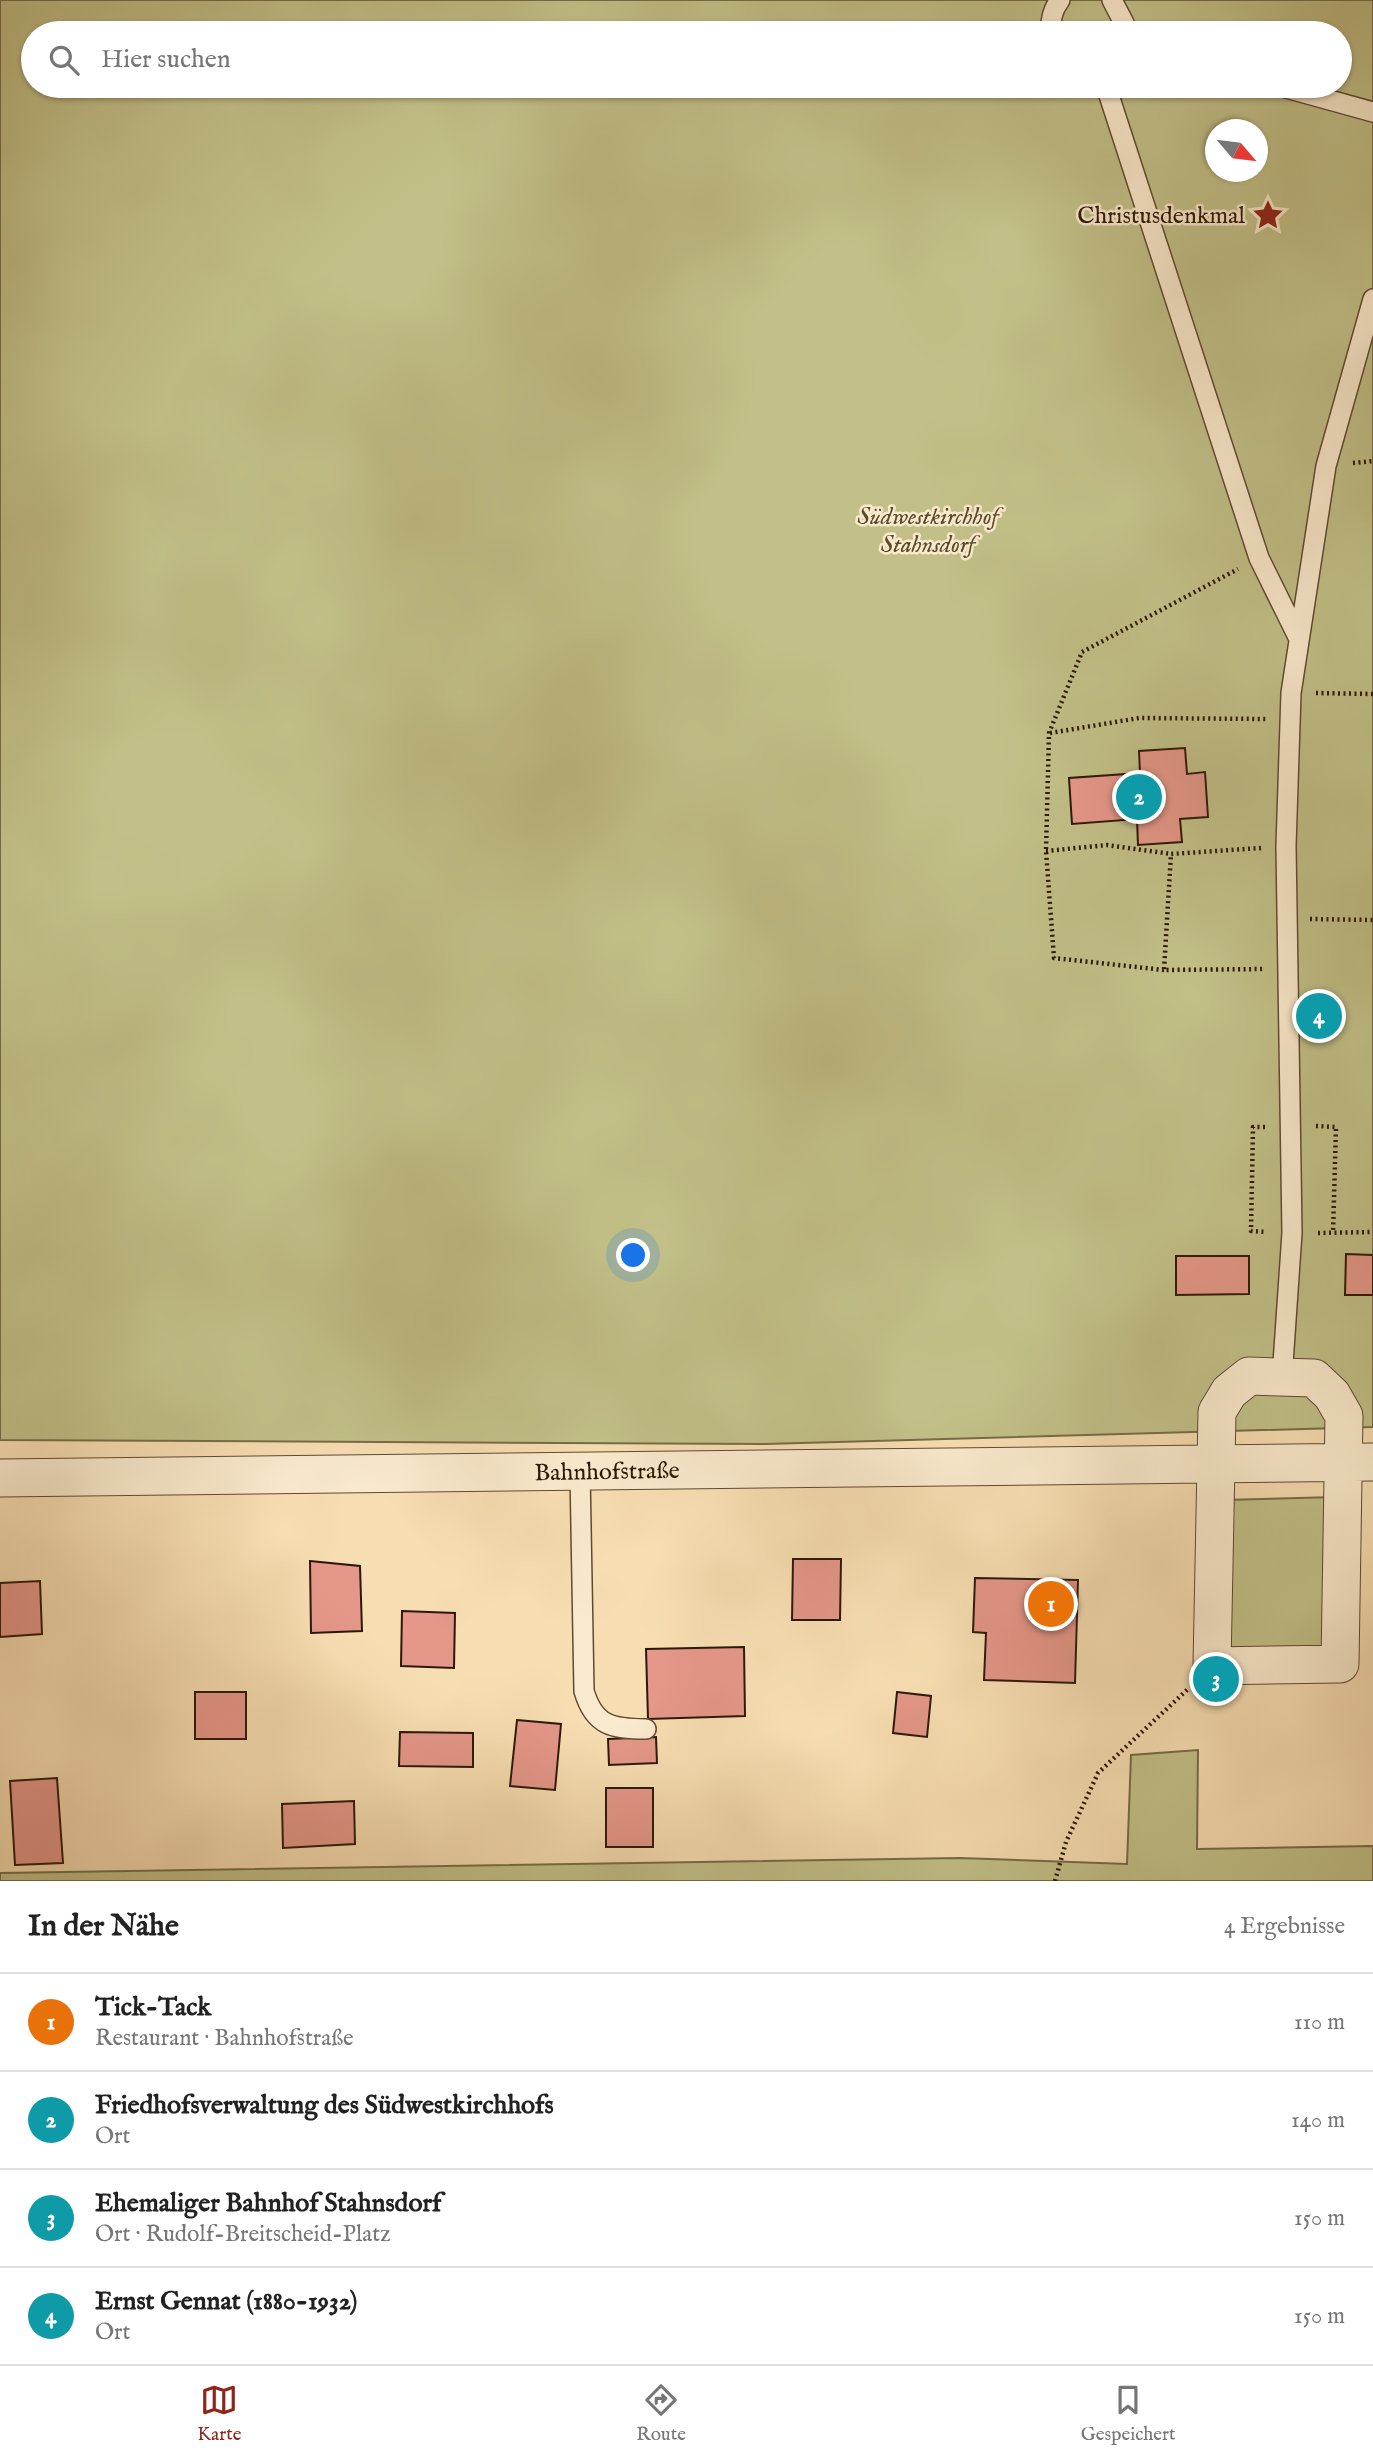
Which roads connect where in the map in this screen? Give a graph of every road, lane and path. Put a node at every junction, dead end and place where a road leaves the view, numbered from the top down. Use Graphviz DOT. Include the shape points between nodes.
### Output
graph roads {
  1 [pos="1112,0"];
  2 [pos="1053,2"];
  3 [pos="1051,21"];
  4 [pos="1123,21"];
  5 [pos="1110,98"];
  6 [pos="1324,98"];
  7 [pos="1373,111"];
  8 [pos="1373,299"];
  9 [pos="1259,558"];
  10 [pos="1299,639"];
  11 [pos="1291,693"];
  12 [pos="1373,694"];
  13 [pos="1289,719"];
  14 [pos="1049,733"];
  15 [pos="1286,846"];
  16 [pos="1046,850"];
  17 [pos="1171,854"];
  18 [pos="1288,918"];
  19 [pos="1373,920"];
  20 [pos="1288,969"];
  21 [pos="1164,970"];
  22 [pos="1373,1232"];
  23 [pos="1292,1233"];
  24 [pos="1282,1378"];
  25 [pos="1359,1462"];
  26 [pos="1214,1465"];
  27 [pos="580,1472"];
  28 [pos="0,1478"];
  29 [pos="1212,1666"];
  30 [pos="646,1729"];
  31 [pos="1055,1881"];
  1 -- 4 [label="lane"];
  2 -- 3 [label="lane"];
  5 -- 9 [label="lane"];
  6 -- 7 [label="lane"];
  8 -- 10 [label="lane" via="1325,466"];
  9 -- 10 [label="lane"];
  9 -- 14 [label="path" via="1082,652"];
  10 -- 11 [label="lane"];
  11 -- 12 [label="path"];
  11 -- 13 [label="lane"];
  13 -- 14 [label="path" via="1139,718"];
  13 -- 15 [label="lane"];
  14 -- 16 [label="path"];
  15 -- 17 [label="path"];
  15 -- 18 [label="lane"];
  16 -- 17 [label="path" via="1107,845"];
  16 -- 21 [label="path" via="1054,958"];
  17 -- 21 [label="path"];
  18 -- 19 [label="path"];
  18 -- 20 [label="lane"];
  20 -- 21 [label="path"];
  20 -- 23 [label="lane"];
  22 -- 23 [label="path"];
  23 -- 24 [label="lane"];
  24 -- 25 [label="street" via="1314,1378 1332,1395"];
  24 -- 26 [label="street" via="1249,1376 1229,1392 1217,1412"];
  25 -- 26 [label="street, Bahnhofstraße"];
  25 -- 29 [label="street" via="1340,1664"];
  26 -- 27 [label="street, Bahnhofstraße"];
  26 -- 29 [label="street"];
  27 -- 28 [label="street, Bahnhofstraße"];
  27 -- 30 [label="lane" via="584,1691 598,1718 629,1729"];
  29 -- 31 [label="path" via="1098,1773 1066,1842"];
}
